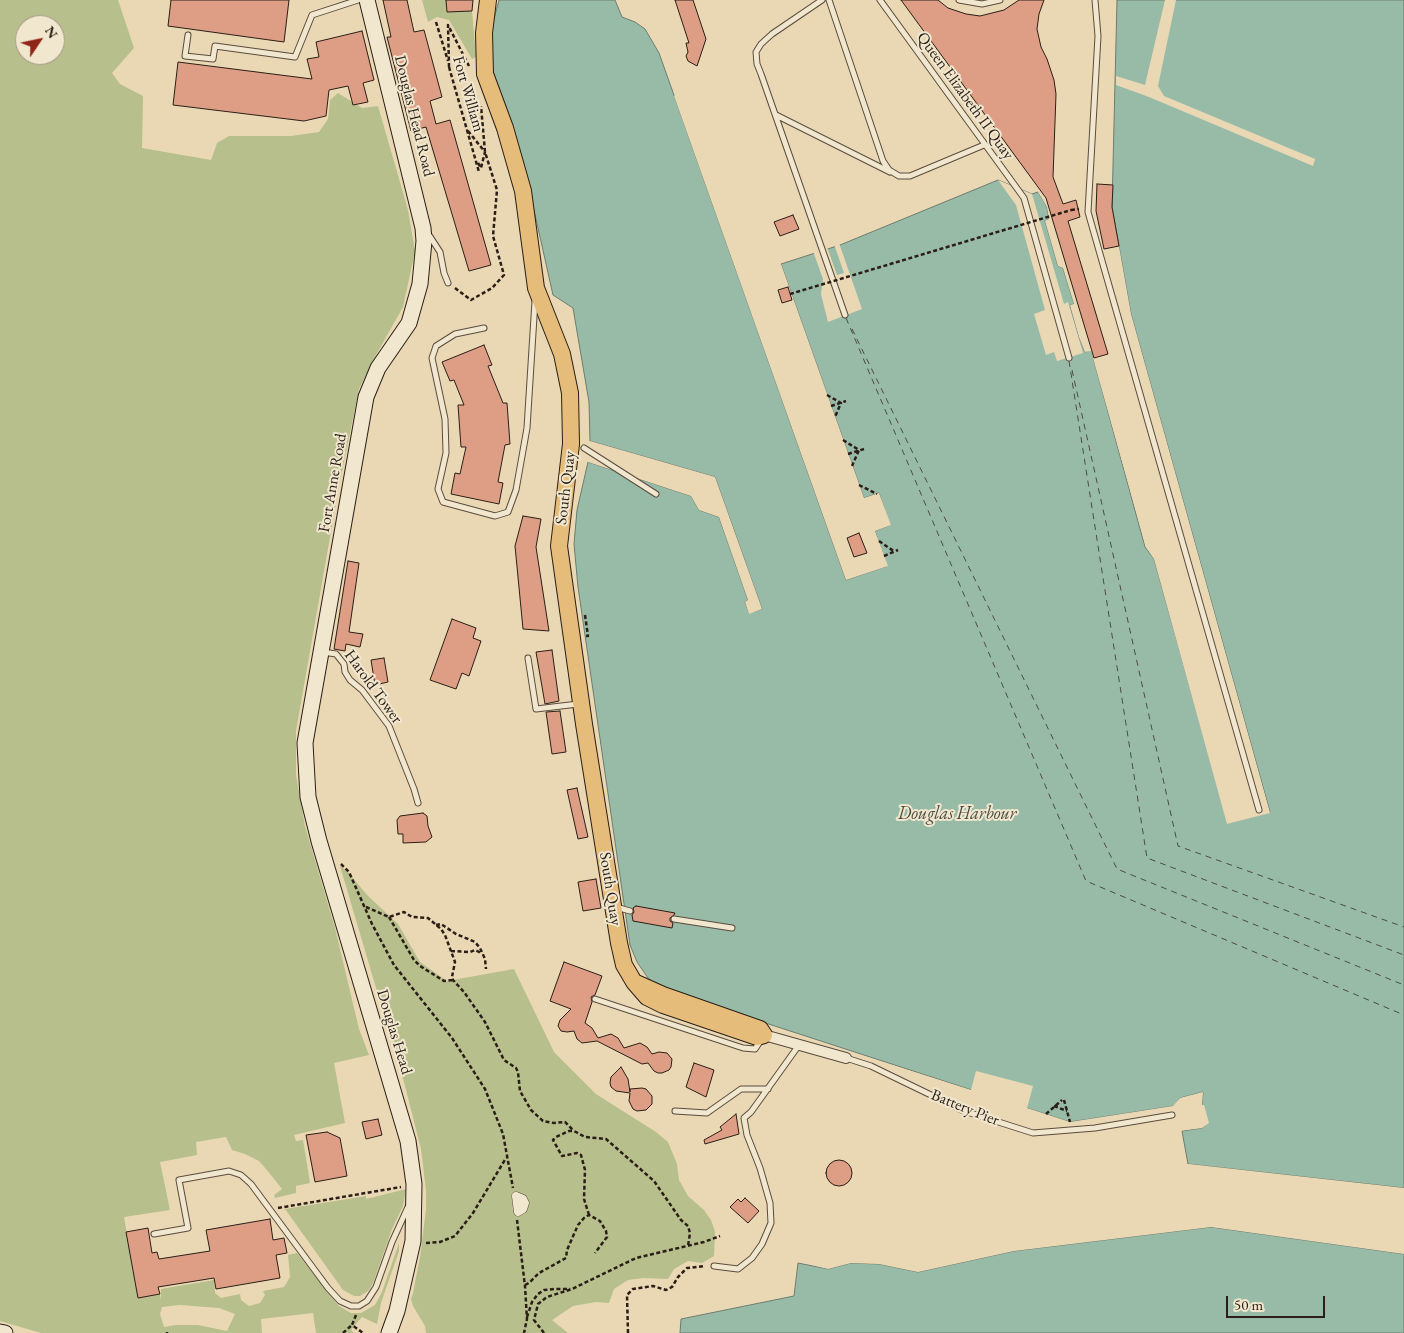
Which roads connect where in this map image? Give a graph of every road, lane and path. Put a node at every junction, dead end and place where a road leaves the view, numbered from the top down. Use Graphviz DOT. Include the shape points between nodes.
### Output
graph roads {
  1 [pos="358,0"];
  2 [pos="367,0"];
  3 [pos="488,0"];
  4 [pos="822,0"];
  5 [pos="829,0"];
  6 [pos="880,0"];
  7 [pos="959,0"];
  8 [pos="1000,0"];
  9 [pos="1095,0"];
  10 [pos="436,22"];
  11 [pos="188,35"];
  12 [pos="450,67"];
  13 [pos="470,68"];
  14 [pos="481,101"];
  15 [pos="776,115"];
  16 [pos="467,130"];
  17 [pos="984,145"];
  18 [pos="485,152"];
  19 [pos="475,160"];
  20 [pos="479,172"];
  21 [pos="900,176"];
  22 [pos="1071,210"];
  23 [pos="423,235"];
  24 [pos="448,283"];
  25 [pos="536,288"];
  26 [pos="790,294"];
  27 [pos="845,315"];
  28 [pos="484,328"];
  29 [pos="1069,358"];
  30 [pos="827,395"];
  31 [pos="846,401"];
  32 [pos="841,403"];
  33 [pos="831,406"];
  34 [pos="835,417"];
  35 [pos="843,440"];
  36 [pos="584,448"];
  37 [pos="864,449"];
  38 [pos="859,450"];
  39 [pos="848,454"];
  40 [pos="852,466"];
  41 [pos="859,485"];
  42 [pos="656,494"];
  43 [pos="877,494"];
  44 [pos="879,542"];
  45 [pos="884,556"];
  46 [pos="585,615"];
  47 [pos="585,636"];
  48 [pos="320,651"];
  49 [pos="528,658"];
  50 [pos="581,703"];
  51 [pos="305,743"];
  52 [pos="418,803"];
  53 [pos="1259,810"];
  54 [pos="337,860"];
  55 [pos="365,906"];
  56 [pos="388,918"];
  57 [pos="674,919"];
  58 [pos="436,925"];
  59 [pos="732,928"];
  60 [pos="450,951"];
  61 [pos="482,954"];
  62 [pos="486,969"];
  63 [pos="453,980"];
  64 [pos="634,982"];
  65 [pos="595,999"];
  66 [pos="764,1035"];
  67 [pos="799,1045"];
  68 [pos="846,1058"];
  69 [pos="768,1089"];
  70 [pos="1054,1106"];
  71 [pos="1067,1111"];
  72 [pos="675,1112"];
  73 [pos="1046,1114"];
  74 [pos="1172,1115"];
  75 [pos="1070,1122"];
  76 [pos="574,1131"];
  77 [pos="507,1157"];
  78 [pos="414,1184"];
  79 [pos="515,1196"];
  80 [pos="414,1201"];
  81 [pos="269,1209"];
  82 [pos="517,1213"];
  83 [pos="589,1215"];
  84 [pos="154,1234"];
  85 [pos="720,1236"];
  86 [pos="429,1243"];
  87 [pos="688,1246"];
  88 [pos="596,1253"];
  89 [pos="714,1266"];
  90 [pos="525,1285"];
  91 [pos="572,1289"];
  92 [pos="359,1306"];
  93 [pos="527,1319"];
  94 [pos="352,1324"];
  95 [pos="0,1332"];
  96 [pos="5,1333"];
  97 [pos="343,1333"];
  98 [pos="362,1333"];
  99 [pos="388,1333"];
  100 [pos="524,1333"];
  101 [pos="544,1333"];
  102 [pos="628,1333"];
  1 -- 11 [label="lane" via="312,15 295,57 215,46 213,59 186,56"];
  2 -- 23 [label="main road, Douglas Head Road"];
  3 -- 25 [label="main road, South Quay" via="484,33 485,74 524,191"];
  4 -- 15 [label="lane" via="772,34 756,52 757,64"];
  5 -- 21 [label="lane" via="884,161 889,170"];
  6 -- 17 [label="lane, Queen Elizabeth II Quay"];
  7 -- 8 [label="lane" via="982,4"];
  9 -- 53 [label="lane" via="1098,36 1088,212"];
  10 -- 12 [label="path, Fort William"];
  12 -- 13 [label="path" via="448,25"];
  12 -- 16 [label="path, Fort William"];
  14 -- 18 [label="path"];
  15 -- 21 [label="lane"];
  15 -- 27 [label="lane"];
  16 -- 18 [label="path"];
  16 -- 19 [label="path, Fort William"];
  17 -- 21 [label="lane" via="925,171"];
  17 -- 29 [label="lane, Queen Elizabeth II Quay" via="1024,198"];
  18 -- 19 [label="path" via="482,168"];
  18 -- 24 [label="path" via="496,190 493,236 504,274 492,288 471,300"];
  19 -- 20 [label="path, Fort William"];
  22 -- 26 [label="path, bridge"];
  23 -- 24 [label="lane" via="440,252"];
  23 -- 48 [label="main road, Fort Anne Road" via="420,284 409,323 378,368 366,397"];
  25 -- 28 [label="lane" via="528,428 518,482 508,512 495,516 443,502 438,489 446,453 445,419 432,358 436,346 455,334"];
  25 -- 50 [label="main road, South Quay" via="562,354 570,393 571,444 559,546"];
  30 -- 32 [label="path"];
  31 -- 32 [label="path"];
  32 -- 33 [label="path"];
  32 -- 34 [label="path"];
  35 -- 38 [label="path"];
  36 -- 42 [label="lane"];
  37 -- 38 [label="path"];
  38 -- 39 [label="path"];
  38 -- 40 [label="path"];
  41 -- 43 [label="path"];
  44 -- 45 [label="path" via="896,551"];
  46 -- 47 [label="path" via="588,636"];
  48 -- 51 [label="main road, Fort Anne Road"];
  48 -- 52 [label="lane, Harold Tower" via="336,654 350,680 362,690 389,726"];
  49 -- 50 [label="lane" via="536,710"];
  50 -- 64 [label="main road, South Quay" via="623,909 624,965"];
  51 -- 78 [label="main road, Douglas Head" via="308,797 318,841 408,1141"];
  54 -- 55 [label="path" via="349,872"];
  55 -- 56 [label="path"];
  55 -- 77 [label="path" via="394,965 452,1038 485,1089 503,1134"];
  56 -- 58 [label="path" via="404,912 412,917 428,918"];
  56 -- 63 [label="path" via="420,966 444,981"];
  57 -- 59 [label="lane"];
  58 -- 60 [label="path" via="445,935"];
  58 -- 61 [label="path" via="441,924 475,942"];
  60 -- 61 [label="path" via="475,950"];
  60 -- 63 [label="path" via="455,962"];
  61 -- 62 [label="path"];
  63 -- 76 [label="path" via="485,1022 504,1060 518,1072 520,1091 531,1110 543,1121 565,1122"];
  64 -- 66 [label="main road, Battery Pier" via="647,997 663,1005 757,1037"];
  65 -- 66 [label="lane" via="743,1048 755,1049"];
  66 -- 67 [label="street, Battery Pier"];
  67 -- 68 [label="street, Battery Pier"];
  67 -- 69 [label="lane"];
  68 -- 74 [label="lane, Battery Pier" via="871,1066 964,1111 1033,1133 1095,1128"];
  69 -- 72 [label="lane" via="741,1089 707,1113"];
  69 -- 89 [label="lane" via="744,1118 770,1203 770,1223 762,1244 738,1270"];
  70 -- 71 [label="path"];
  70 -- 71 [label="path" via="1063,1100"];
  70 -- 73 [label="path"];
  71 -- 75 [label="path"];
  76 -- 83 [label="path" via="565,1132 553,1140 562,1156 581,1155 585,1170 584,1199"];
  76 -- 87 [label="path" via="585,1137 606,1139 654,1181 688,1226"];
  77 -- 79 [label="path"];
  77 -- 86 [label="path" via="456,1236"];
  78 -- 80 [label="main road, Douglas Head"];
  78 -- 81 [label="path"];
  80 -- 92 [label="lane" via="392,1242 376,1287 367,1302"];
  80 -- 99 [label="main road, Douglas Head" via="413,1241"];
  81 -- 84 [label="lane" via="241,1175 228,1171 179,1180 188,1228"];
  81 -- 92 [label="lane" via="340,1301"];
  82 -- 90 [label="path"];
  83 -- 88 [label="path" via="600,1221 606,1231 607,1237"];
  83 -- 90 [label="path" via="578,1225 566,1258"];
  85 -- 87 [label="path"];
  87 -- 91 [label="path" via="636,1258"];
  89 -- 102 [label="path" via="687,1268 666,1290 653,1286 633,1289 627,1295"];
  90 -- 93 [label="path"];
  91 -- 93 [label="path" via="544,1290 538,1294"];
  91 -- 101 [label="path" via="547,1297 538,1304 534,1320"];
  92 -- 94 [label="path"];
  93 -- 100 [label="path"];
  94 -- 97 [label="path"];
  94 -- 98 [label="path"];
  95 -- 96 [label="main road"];
}
